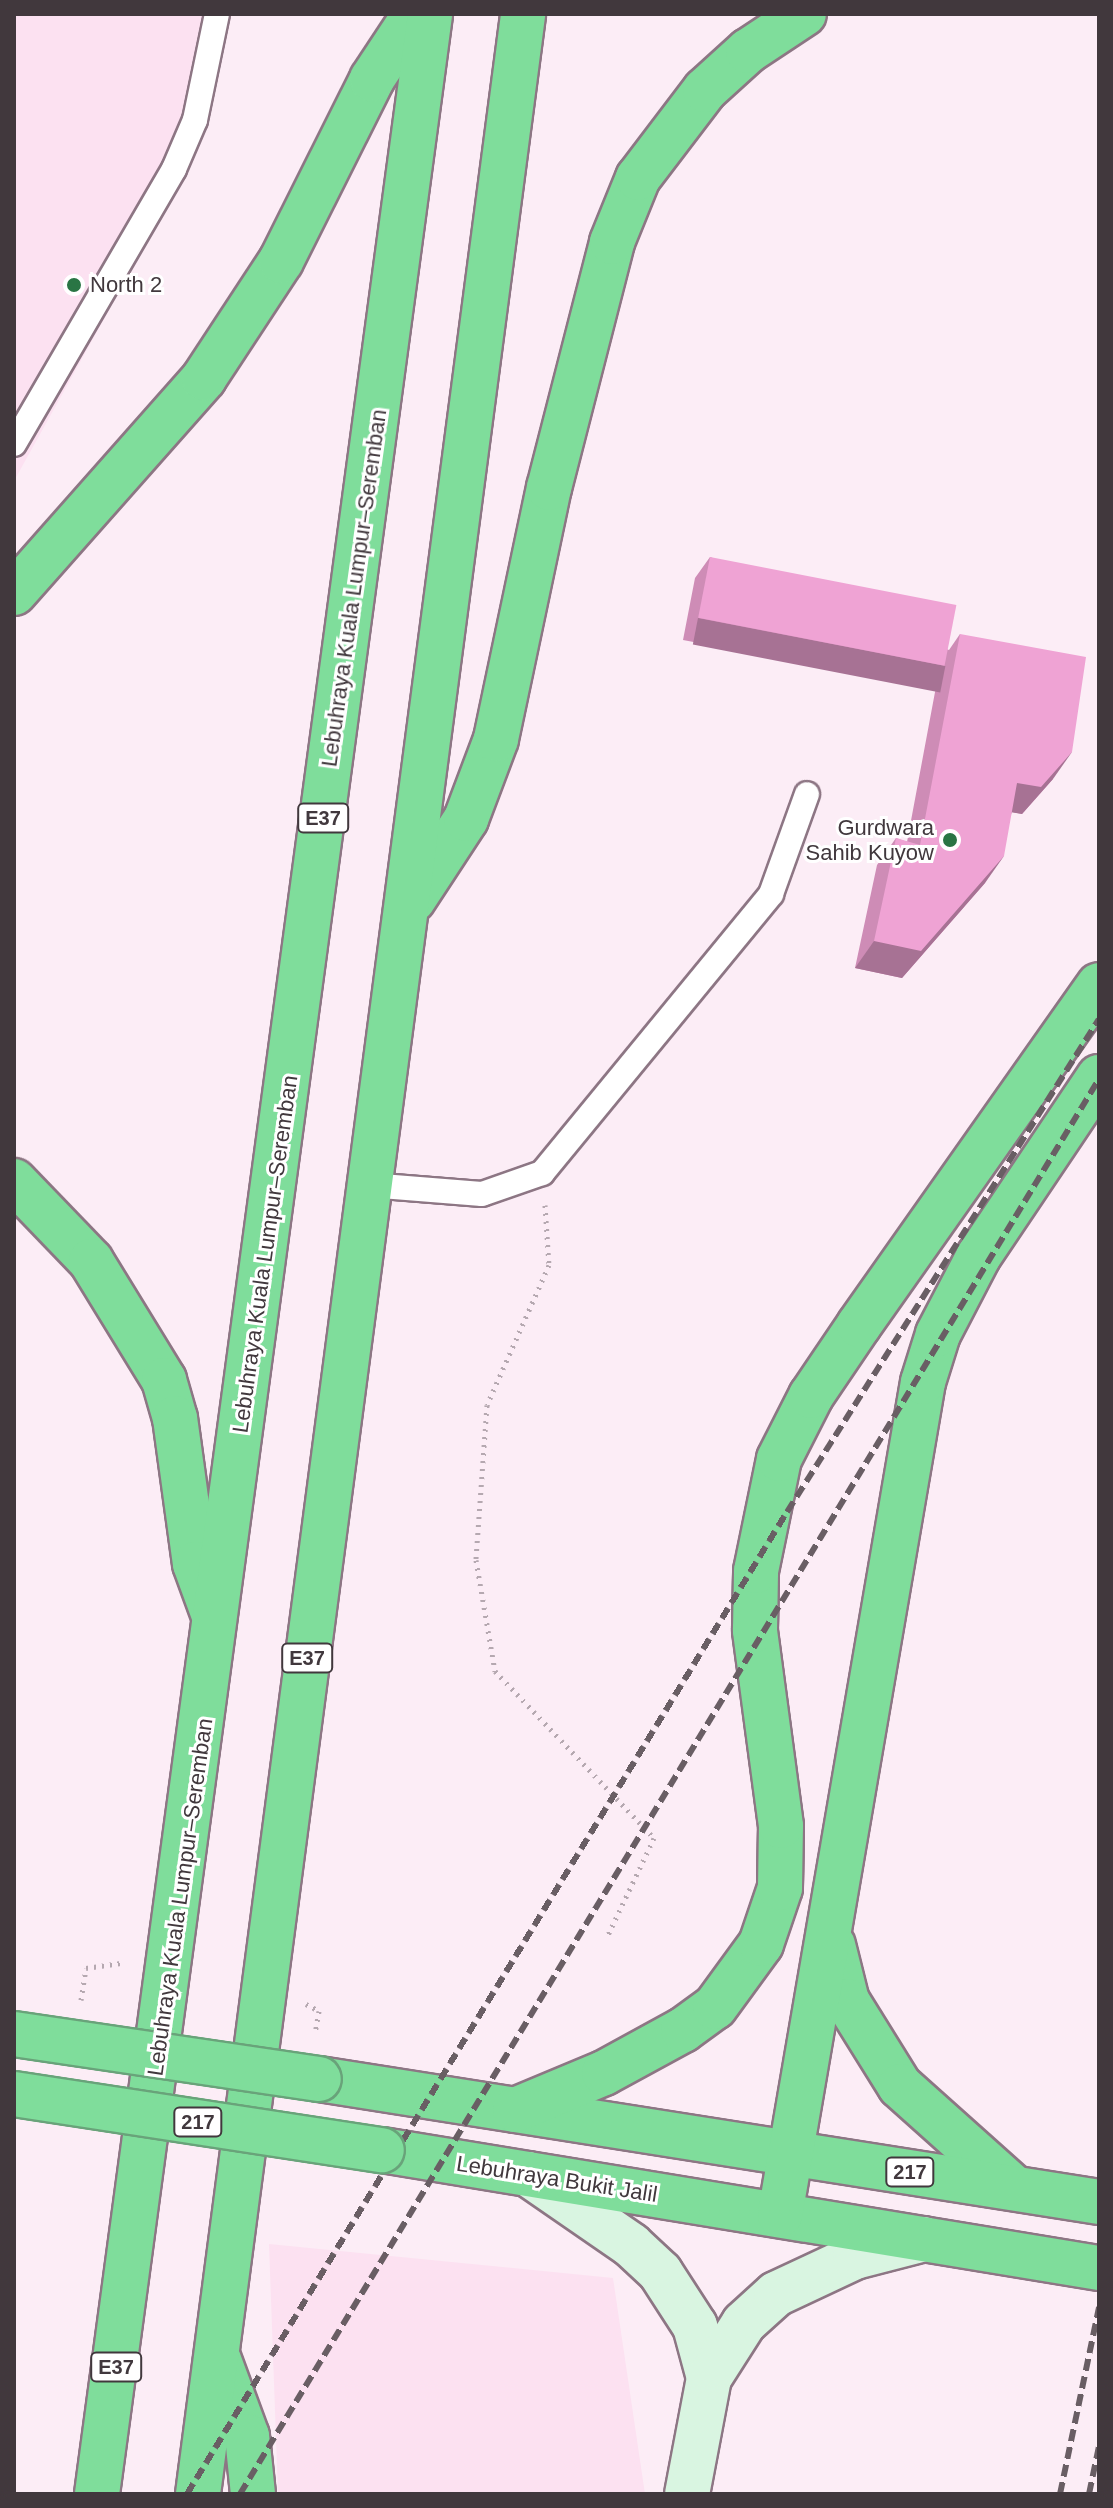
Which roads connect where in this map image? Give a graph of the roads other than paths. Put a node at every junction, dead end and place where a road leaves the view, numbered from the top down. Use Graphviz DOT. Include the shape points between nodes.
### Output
graph roads {
  1 [pos="217,14"];
  2 [pos="415,14"];
  3 [pos="430,14"];
  4 [pos="523,14"];
  5 [pos="804,14"];
  6 [pos="14,444"];
  7 [pos="14,593"];
  8 [pos="807,794"];
  9 [pos="408,908"];
  10 [pos="1099,985"];
  11 [pos="1099,1077"];
  12 [pos="14,1181"];
  13 [pos="369,1185"];
  14 [pos="217,1622"];
  15 [pos="830,1923"];
  16 [pos="14,2034"];
  17 [pos="14,2094"];
  18 [pos="515,2110"];
  19 [pos="791,2153"];
  20 [pos="528,2174"];
  21 [pos="1021,2189"];
  22 [pos="1099,2202"];
  23 [pos="780,2215"];
  24 [pos="924,2239"];
  25 [pos="1099,2268"];
  26 [pos="217,2354"];
  27 [pos="709,2378"];
  28 [pos="97,2494"];
  29 [pos="198,2494"];
  30 [pos="253,2494"];
  31 [pos="687,2494"];
  1 -- 6 [label="lane" via="195,120 174,169"];
  2 -- 7 [label="highway" via="372,79 281,261 204,378"];
  3 -- 14 [label="highway, Lebuhraya Kuala Lumpur–Seremban / E37"];
  4 -- 9 [label="highway, E37"];
  5 -- 9 [label="highway" via="748,51 705,90 638,178 612,242 549,488 496,739 466,819"];
  8 -- 13 [label="lane" via="771,894 542,1173 482,1194"];
  9 -- 13 [label="highway, E37"];
  10 -- 18 [label="highway" via="827,1372 779,1459 756,1571 755,1630 781,1826 780,1888 761,1944 715,2007 683,2030 604,2073"];
  11 -- 15 [label="highway" via="970,1270 938,1334 923,1382"];
  12 -- 14 [label="highway" via="91,1261 164,1380 175,1418 195,1564"];
  13 -- 26 [label="highway, E37"];
  14 -- 28 [label="highway, Lebuhraya Kuala Lumpur–Seremban / E37"];
  15 -- 19 [label="highway"];
  15 -- 21 [label="highway" via="847,2001 900,2086"];
  16 -- 18 [label="highway, 217, bridge"];
  17 -- 20 [label="highway, Lebuhraya Bukit Jalil / 217, bridge"];
  18 -- 19 [label="highway, 217"];
  19 -- 21 [label="highway, 217"];
  19 -- 23 [label="highway"];
  20 -- 23 [label="highway, Lebuhraya Bukit Jalil / 217"];
  20 -- 27 [label="main road" via="595,2217 660,2272 695,2326"];
  21 -- 22 [label="highway, 217"];
  23 -- 24 [label="highway, Lebuhraya Bukit Jalil / 217"];
  24 -- 25 [label="highway, Lebuhraya Bukit Jalil / 217"];
  24 -- 27 [label="main road" via="855,2257 776,2294 744,2323"];
  26 -- 29 [label="highway, E37"];
  26 -- 30 [label="highway" via="247,2436"];
  27 -- 31 [label="main road"];
}
